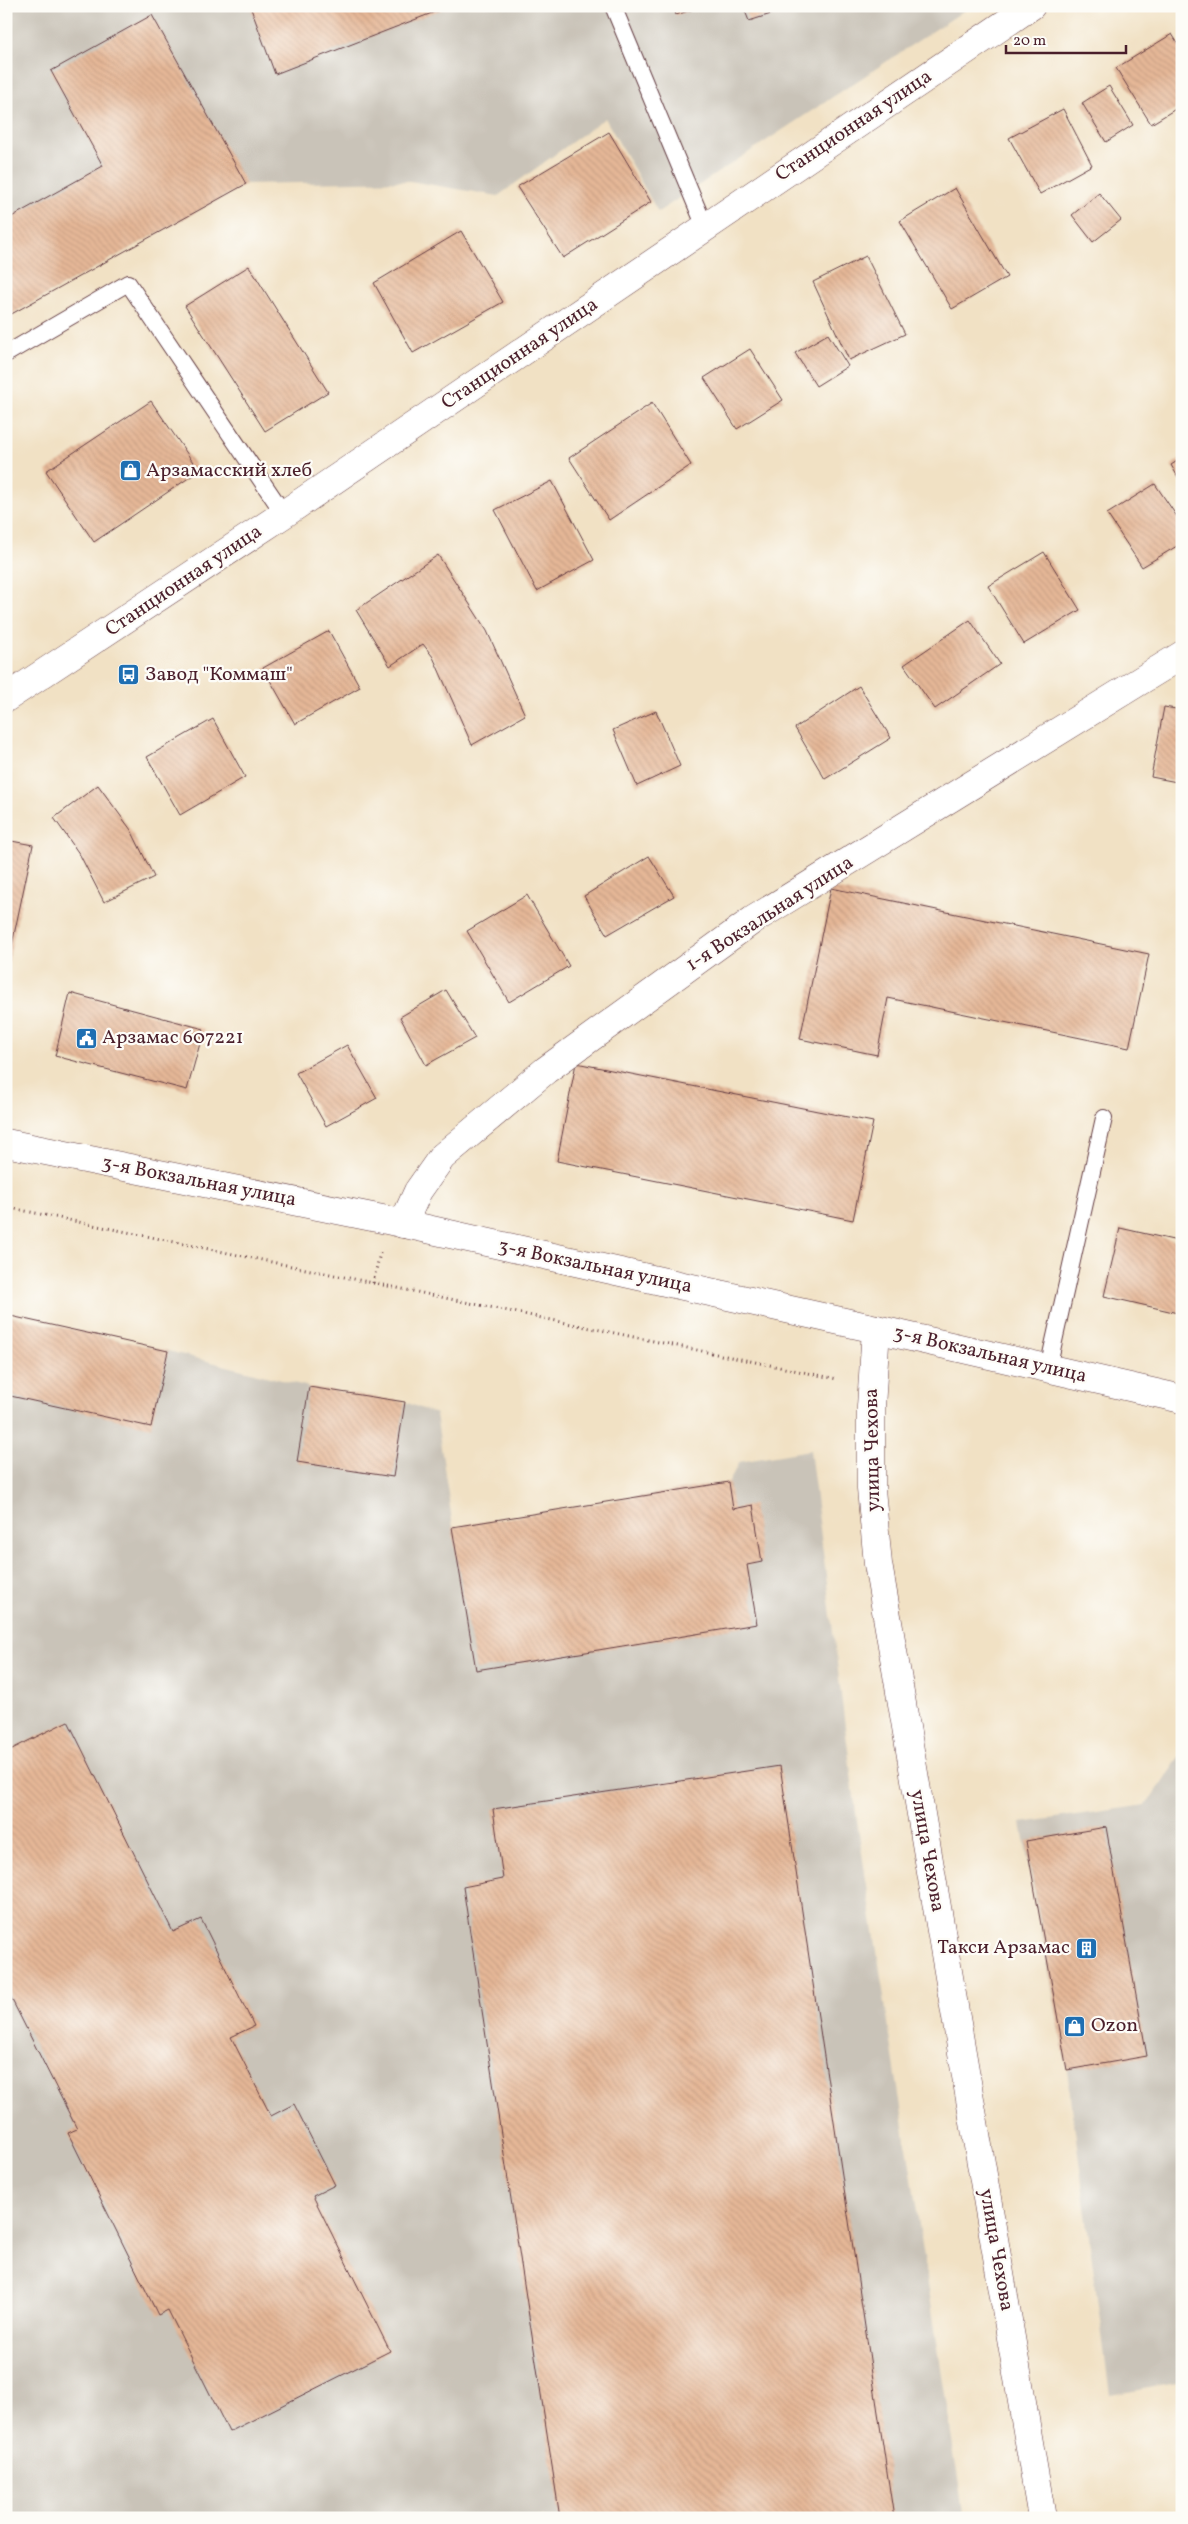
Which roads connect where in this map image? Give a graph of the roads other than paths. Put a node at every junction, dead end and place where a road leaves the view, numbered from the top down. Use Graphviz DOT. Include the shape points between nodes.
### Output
graph roads {
  1 [pos="613,6"];
  2 [pos="1031,6"];
  3 [pos="706,227"];
  4 [pos="6,354"];
  5 [pos="284,514"];
  6 [pos="1182,654"];
  7 [pos="6,698"];
  8 [pos="1104,1118"];
  9 [pos="6,1144"];
  10 [pos="403,1224"];
  11 [pos="876,1328"];
  12 [pos="1048,1368"];
  13 [pos="1182,1399"];
  14 [pos="1042,2518"];
  1 -- 3 [label="lane"];
  2 -- 3 [label="street, Станционная улица"];
  3 -- 5 [label="street, Станционная улица"];
  4 -- 5 [label="lane" via="128,283"];
  5 -- 7 [label="street, Станционная улица"];
  6 -- 10 [label="street, 1-я Вокзальная улица" via="753,920 546,1070 442,1156 418,1191"];
  8 -- 12 [label="lane"];
  9 -- 10 [label="street, 3-я Вокзальная улица"];
  10 -- 11 [label="street, 3-я Вокзальная улица"];
  11 -- 12 [label="street, 3-я Вокзальная улица"];
  11 -- 14 [label="street, улица Чехова" via="871,1489 878,1564"];
  12 -- 13 [label="street, 3-я Вокзальная улица"];
}
